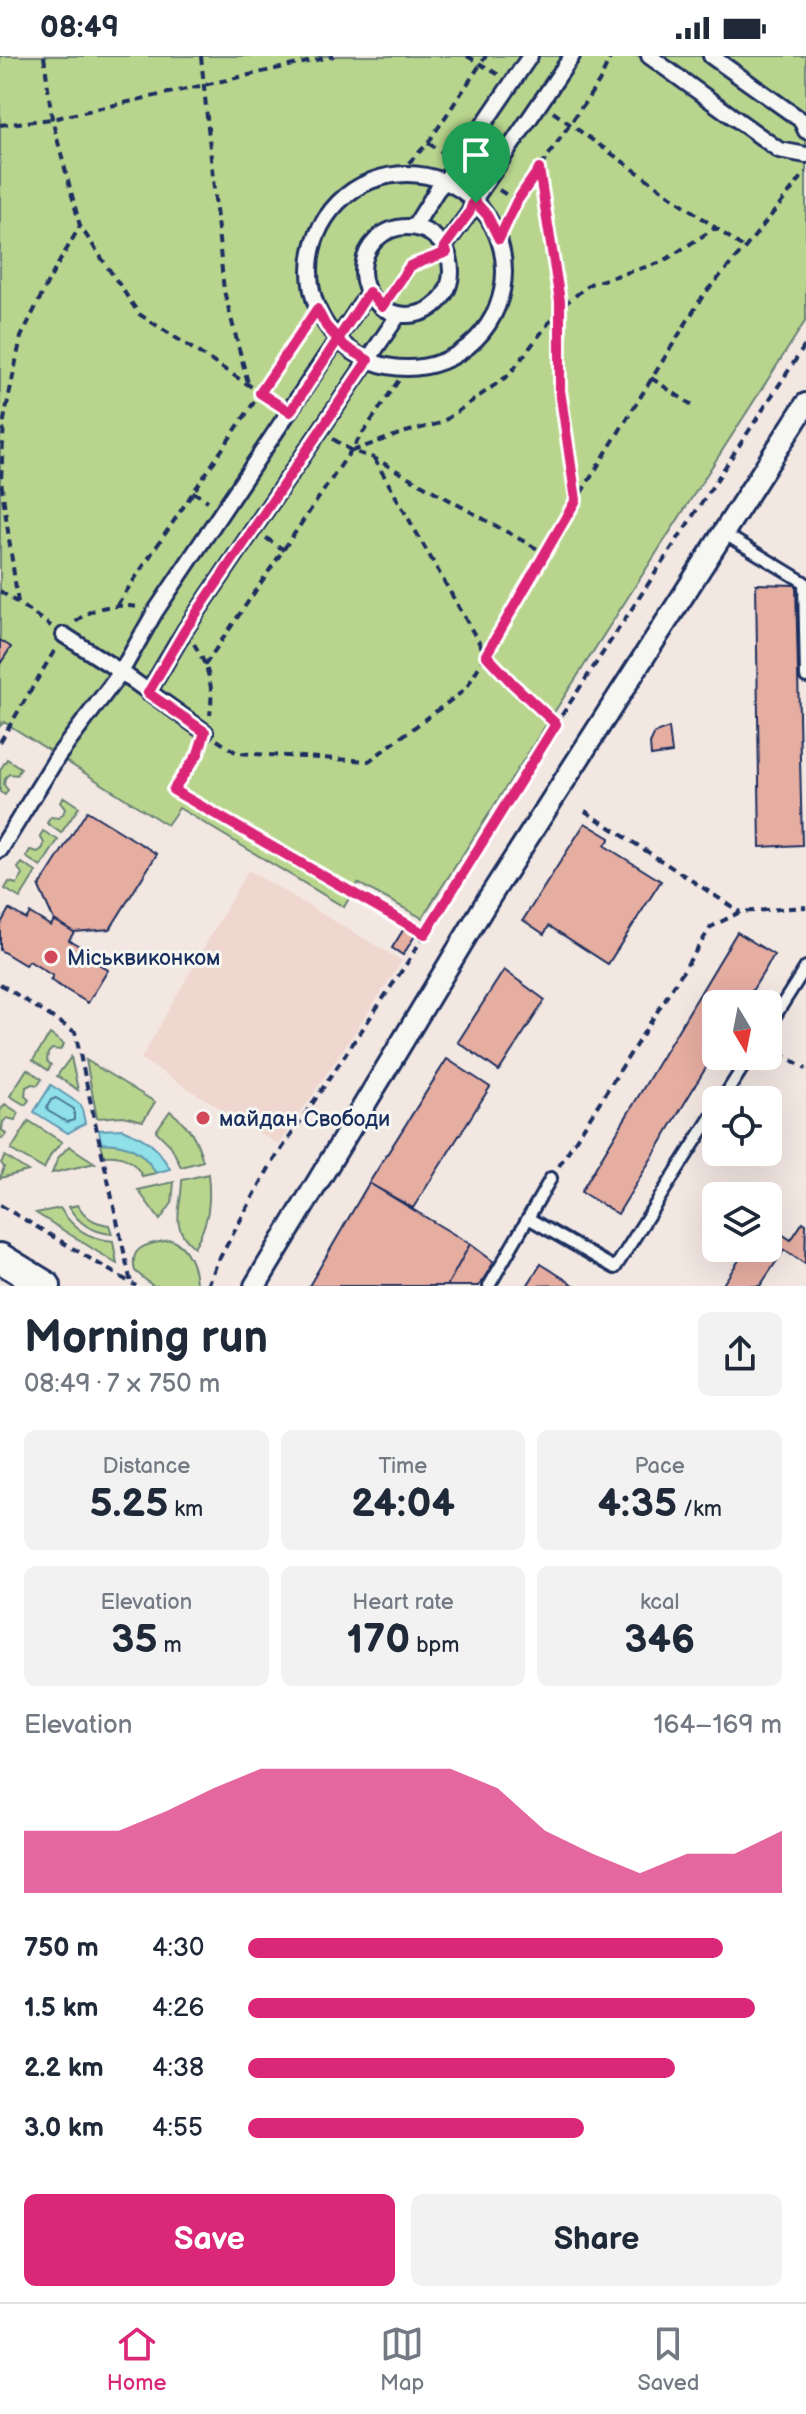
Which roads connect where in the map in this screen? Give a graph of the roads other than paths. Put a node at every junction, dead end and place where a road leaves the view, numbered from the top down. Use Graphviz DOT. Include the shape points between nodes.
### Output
graph roads {
  1 [pos="530,56"];
  2 [pos="572,56"];
  3 [pos="649,56"];
  4 [pos="711,56"];
  5 [pos="806,131"];
  6 [pos="806,155"];
  7 [pos="445,181"];
  8 [pos="474,200"];
  9 [pos="414,227"];
  10 [pos="446,249"];
  11 [pos="369,292"];
  12 [pos="399,314"];
  13 [pos="338,340"];
  14 [pos="368,360"];
  15 [pos="806,404"];
  16 [pos="723,533"];
  17 [pos="64,635"];
  18 [pos="121,672"];
  19 [pos="806,677"];
  20 [pos="148,693"];
  21 [pos="205,732"];
  22 [pos="0,850"];
  23 [pos="806,967"];
  24 [pos="782,1005"];
  25 [pos="702,1131"];
  26 [pos="551,1178"];
  27 [pos="528,1218"];
  28 [pos="0,1258"];
  29 [pos="46,1286"];
  30 [pos="255,1286"];
  31 [pos="489,1286"];
  1 -- 7 [label="street"];
  2 -- 8 [label="street"];
  3 -- 6 [label="street" via="779,150"];
  4 -- 5 [label="street" via="801,120"];
  7 -- 8 [label="street"];
  7 -- 9 [label="street"];
  7 -- 13 [label="street" via="416,174 382,176 351,190 327,214 313,245 309,278 317,309"];
  8 -- 10 [label="street"];
  8 -- 14 [label="street" via="499,239 504,261 502,293 489,322 455,355 425,366 393,367"];
  9 -- 10 [label="street"];
  9 -- 11 [label="street" via="390,231 370,248 363,267"];
  10 -- 12 [label="street" via="451,276 442,298 424,311"];
  11 -- 12 [label="street" via="382,307"];
  11 -- 13 [label="street"];
  12 -- 14 [label="street"];
  13 -- 14 [label="street"];
  13 -- 18 [label="street" via="155,612"];
  14 -- 20 [label="street"];
  15 -- 16 [label="street"];
  16 -- 19 [label="lane" via="804,582"];
  16 -- 30 [label="street" via="489,898"];
  17 -- 18 [label="street"];
  18 -- 20 [label="street"];
  18 -- 22 [label="street" via="58,756"];
  20 -- 21 [label="street"];
  23 -- 24 [label="lane"];
  25 -- 27 [label="lane" via="615,1268"];
  26 -- 27 [label="lane"];
  27 -- 31 [label="lane"];
  28 -- 29 [label="main road"];
}
